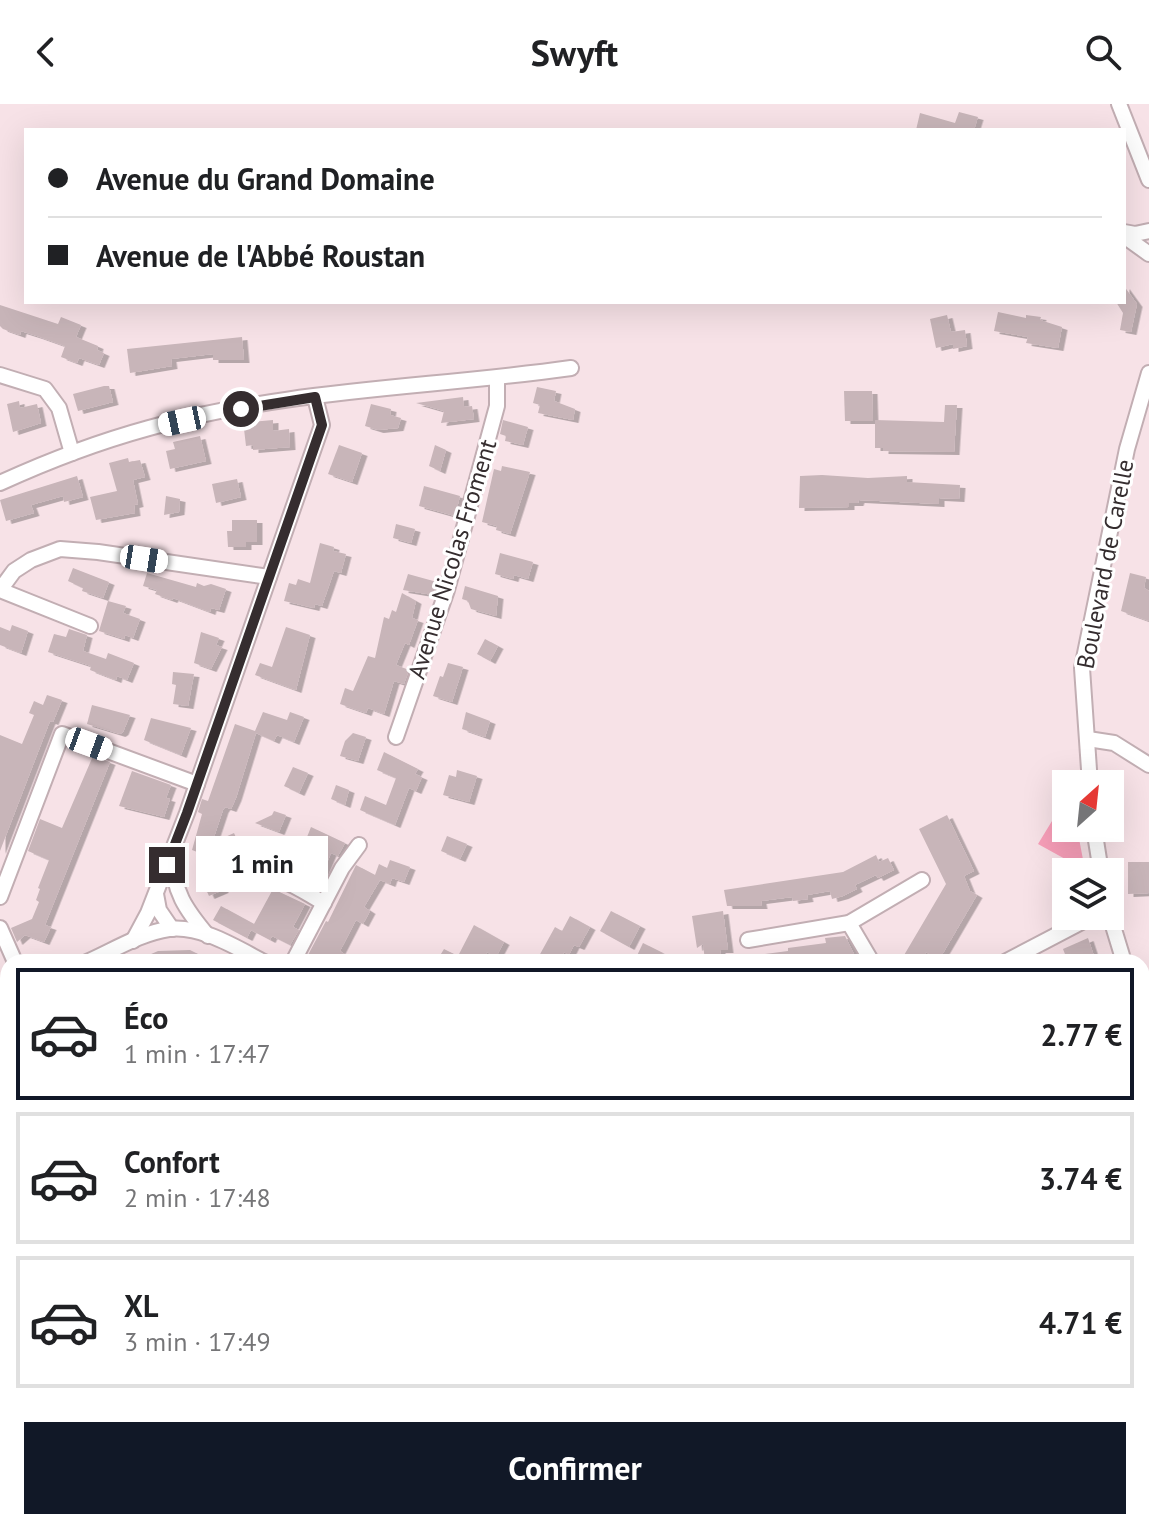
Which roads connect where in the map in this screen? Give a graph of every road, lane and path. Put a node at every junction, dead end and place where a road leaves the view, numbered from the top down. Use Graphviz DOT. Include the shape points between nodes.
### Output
graph roads {
  1 [pos="1119,104"];
  2 [pos="1149,180"];
  3 [pos="1149,231"];
  4 [pos="1126,234"];
  5 [pos="1126,236"];
  6 [pos="1149,254"];
  7 [pos="571,368"];
  8 [pos="1149,373"];
  9 [pos="0,375"];
  10 [pos="497,379"];
  11 [pos="315,397"];
  12 [pos="72,453"];
  13 [pos="0,483"];
  14 [pos="269,577"];
  15 [pos="0,590"];
  16 [pos="90,626"];
  17 [pos="396,737"];
  18 [pos="1088,739"];
  19 [pos="1149,765"];
  20 [pos="1089,770"];
  21 [pos="197,784"];
  22 [pos="359,845"];
  23 [pos="175,848"];
  24 [pos="256,880"];
  25 [pos="922,880"];
  26 [pos="156,893"];
  27 [pos="0,897"];
  28 [pos="182,903"];
  29 [pos="324,903"];
  30 [pos="849,923"];
  31 [pos="0,928"];
  32 [pos="172,929"];
  33 [pos="1066,930"];
  34 [pos="1114,930"];
  35 [pos="208,936"];
  36 [pos="748,940"];
  37 [pos="133,941"];
  38 [pos="11,954"];
  39 [pos="105,954"];
  40 [pos="247,954"];
  41 [pos="297,954"];
  42 [pos="867,954"];
  43 [pos="1020,954"];
  44 [pos="1122,954"];
  1 -- 2 [label="street"];
  3 -- 4 [label="street"];
  5 -- 6 [label="street"];
  7 -- 10 [label="street"];
  8 -- 18 [label="street, Boulevard de Carelle" via="1127,449 1082,668"];
  9 -- 12 [label="street" via="45,389 59,408"];
  10 -- 11 [label="street"];
  10 -- 17 [label="street, Avenue Nicolas Froment" via="497,406 447,590"];
  11 -- 12 [label="street" via="151,427"];
  11 -- 14 [label="street" via="322,425"];
  12 -- 13 [label="street"];
  14 -- 15 [label="street" via="60,549 14,571"];
  14 -- 21 [label="street"];
  15 -- 16 [label="street"];
  18 -- 19 [label="street" via="1114,743"];
  18 -- 20 [label="street, Boulevard de Carelle"];
  21 -- 23 [label="street"];
  21 -- 27 [label="street" via="62,734"];
  22 -- 29 [label="street"];
  23 -- 26 [label="street"];
  23 -- 28 [label="street" via="173,869"];
  24 -- 29 [label="street" via="277,878"];
  25 -- 30 [label="street"];
  26 -- 32 [label="street" via="159,910"];
  26 -- 37 [label="street"];
  28 -- 32 [label="street"];
  28 -- 35 [label="street"];
  29 -- 41 [label="street"];
  30 -- 36 [label="street"];
  30 -- 42 [label="street"];
  31 -- 38 [label="street"];
  32 -- 35 [label="street"];
  32 -- 37 [label="street"];
  33 -- 43 [label="street"];
  34 -- 44 [label="street"];
  35 -- 40 [label="street"];
  37 -- 39 [label="street"];
}
